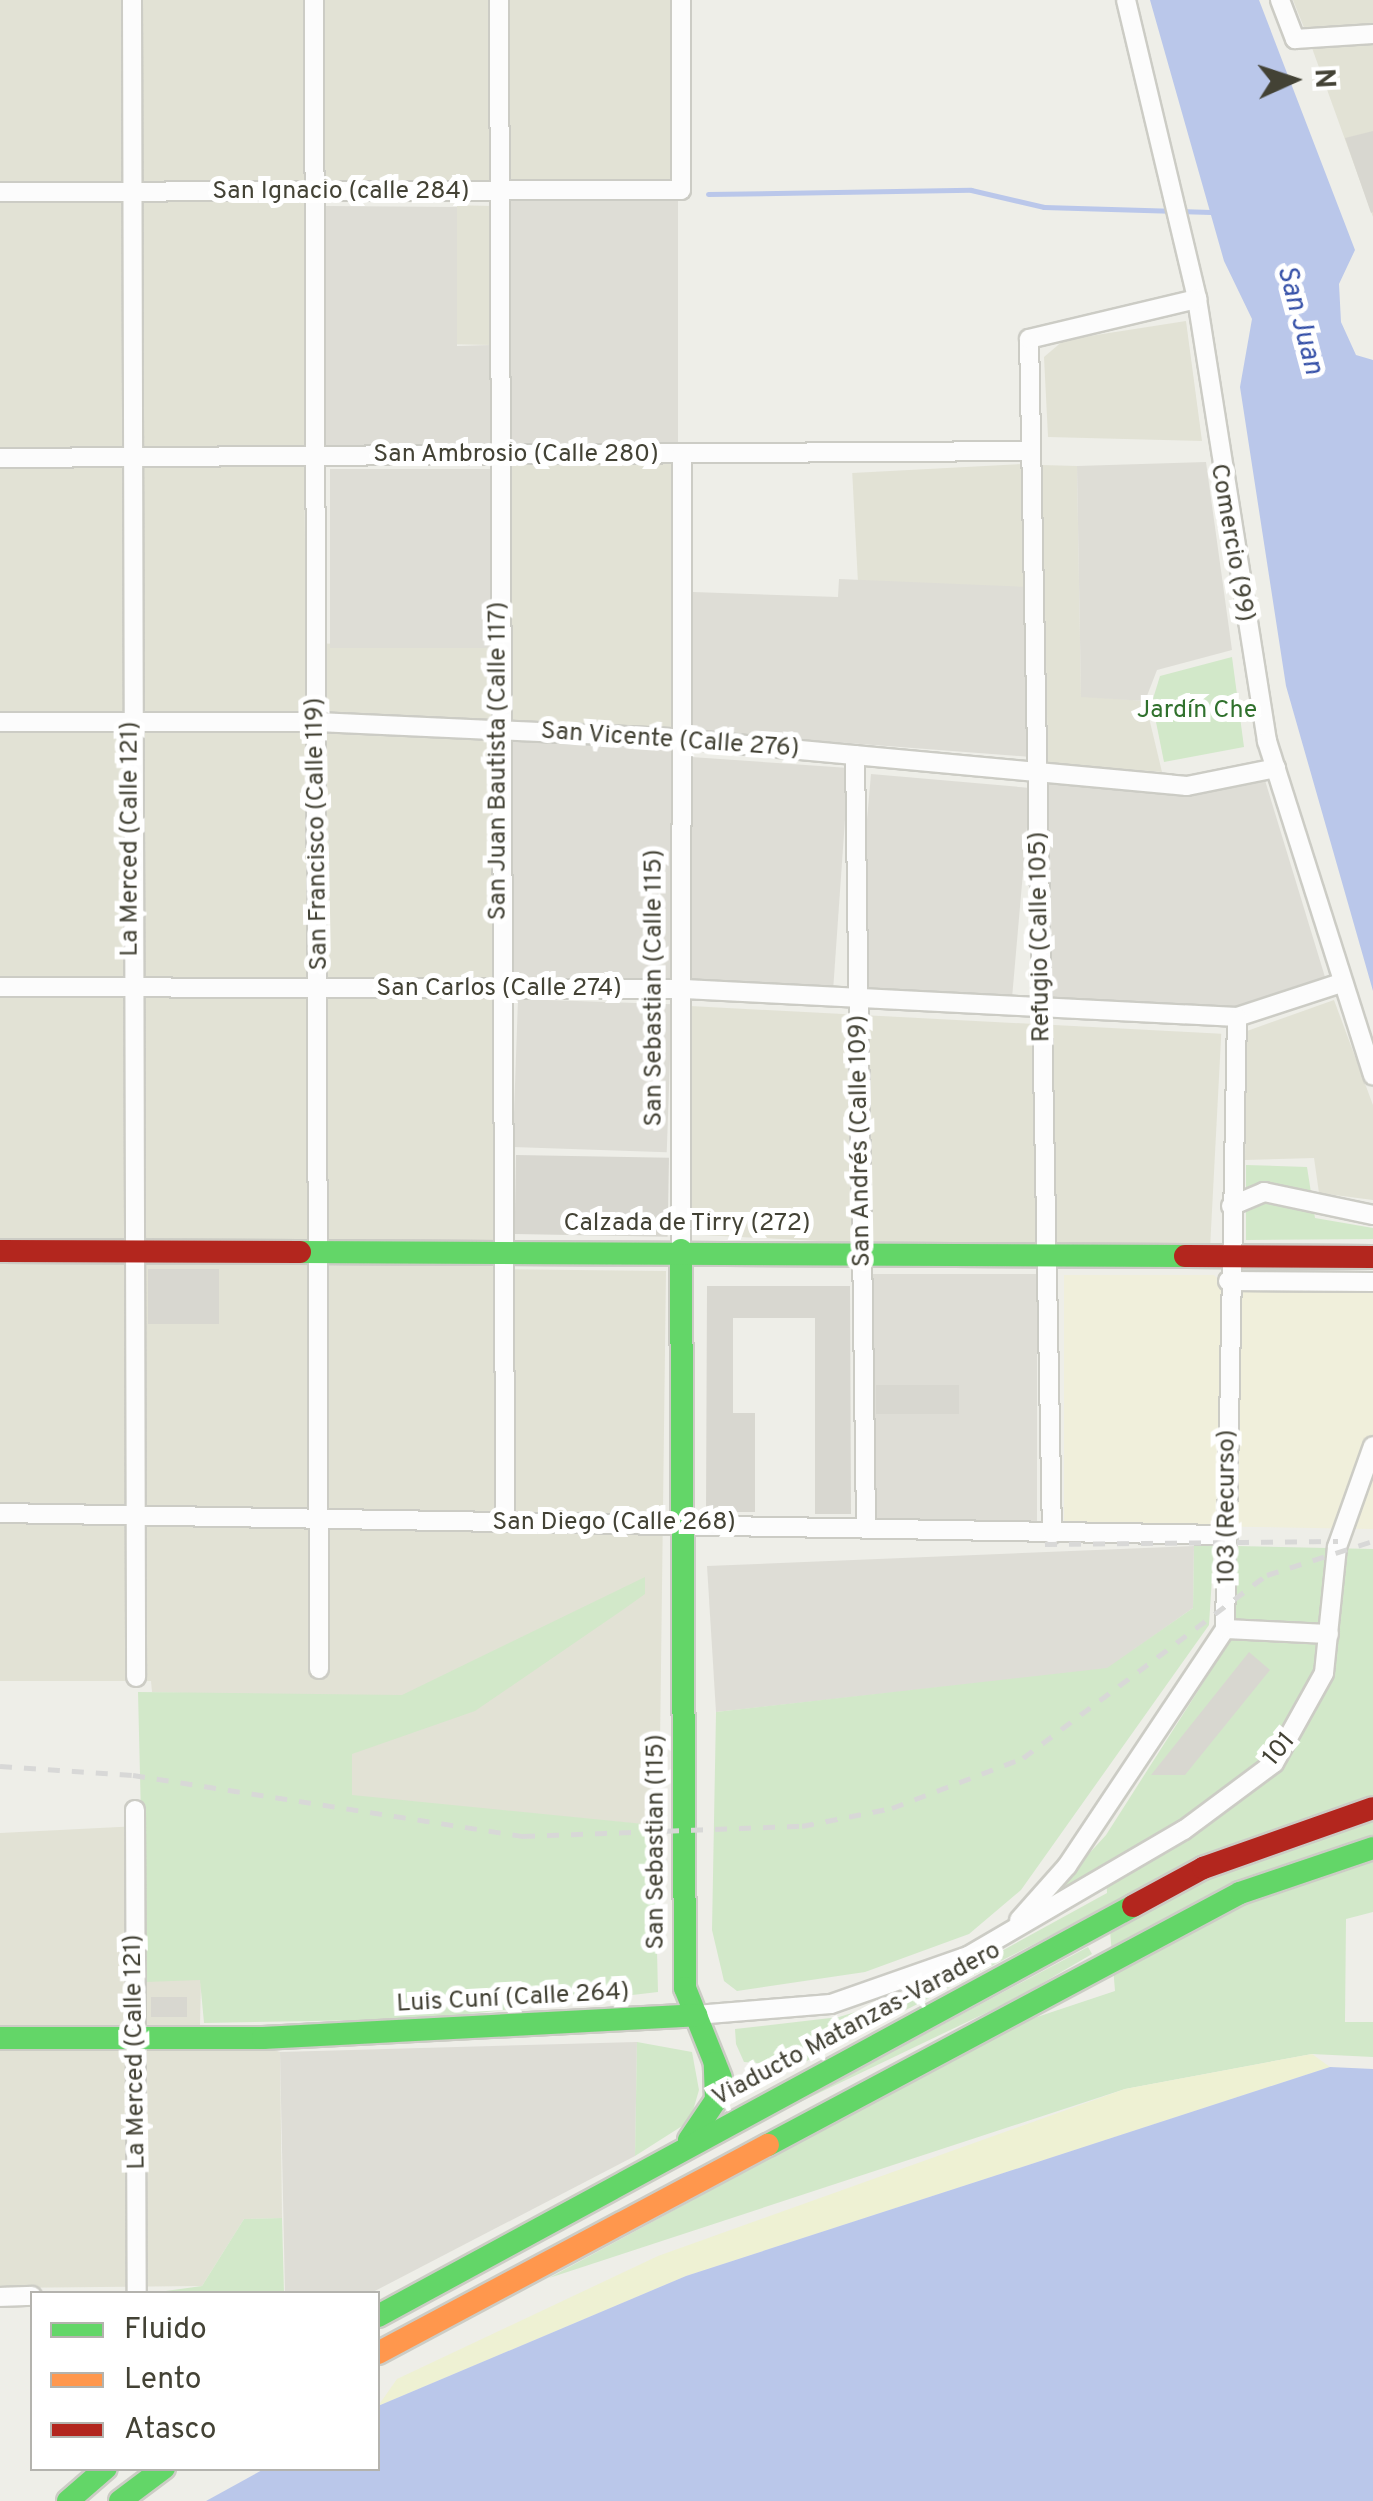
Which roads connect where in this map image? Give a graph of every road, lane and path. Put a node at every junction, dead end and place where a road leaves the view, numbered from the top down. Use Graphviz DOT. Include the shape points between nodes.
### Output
graph roads {
  1 [pos="132,0"];
  2 [pos="314,0"];
  3 [pos="499,0"];
  4 [pos="682,0"];
  5 [pos="1126,0"];
  6 [pos="1280,0"];
  7 [pos="1373,34"];
  8 [pos="499,191"];
  9 [pos="0,192"];
  10 [pos="131,193"];
  11 [pos="314,193"];
  12 [pos="1197,299"];
  13 [pos="1031,450"];
  14 [pos="131,454"];
  15 [pos="316,454"];
  16 [pos="682,454"];
  17 [pos="500,457"];
  18 [pos="0,458"];
  19 [pos="131,721"];
  20 [pos="0,722"];
  21 [pos="317,722"];
  22 [pos="499,729"];
  23 [pos="684,740"];
  24 [pos="856,755"];
  25 [pos="1276,768"];
  26 [pos="1038,771"];
  27 [pos="1341,983"];
  28 [pos="0,987"];
  29 [pos="131,988"];
  30 [pos="320,988"];
  31 [pos="498,990"];
  32 [pos="684,990"];
  33 [pos="859,1002"];
  34 [pos="1042,1009"];
  35 [pos="1237,1017"];
  36 [pos="1373,1076"];
  37 [pos="1232,1206"];
  38 [pos="1373,1215"];
  39 [pos="681,1250"];
  40 [pos="0,1251"];
  41 [pos="504,1251"];
  42 [pos="134,1252"];
  43 [pos="317,1252"];
  44 [pos="863,1252"];
  45 [pos="1047,1255"];
  46 [pos="1229,1255"];
  47 [pos="1373,1257"];
  48 [pos="1228,1281"];
  49 [pos="1373,1282"];
  50 [pos="1373,1446"];
  51 [pos="0,1513"];
  52 [pos="137,1519"];
  53 [pos="680,1521"];
  54 [pos="505,1522"];
  55 [pos="317,1523"];
  56 [pos="866,1528"];
  57 [pos="1052,1534"];
  58 [pos="1228,1535"];
  59 [pos="1225,1629"];
  60 [pos="1330,1634"];
  61 [pos="319,1669"];
  62 [pos="136,1678"];
  63 [pos="1373,1808"];
  64 [pos="135,1810"];
  65 [pos="1373,1848"];
  66 [pos="1012,1928"];
  67 [pos="696,2015"];
  68 [pos="138,2036"];
  69 [pos="0,2038"];
  70 [pos="715,2063"];
  71 [pos="798,2090"];
  72 [pos="737,2120"];
  73 [pos="680,2150"];
  74 [pos="750,2151"];
  75 [pos="137,2291"];
  76 [pos="0,2296"];
  77 [pos="30,2296"];
  78 [pos="380,2315"];
  79 [pos="380,2352"];
  80 [pos="103,2471"];
  81 [pos="160,2471"];
  82 [pos="68,2501"];
  83 [pos="120,2501"];
  1 -- 10 [label="street, La Merced (Calle 121)"];
  2 -- 11 [label="street, San Francisco (Calle 119)"];
  3 -- 8 [label="street, San Juan Bautista (Calle 117)"];
  4 -- 8 [label="street, San Ignacio (calle 284)" via="681,190"];
  5 -- 12 [label="street, Comercio (99)"];
  6 -- 7 [label="street" via="1296,39"];
  8 -- 11 [label="street, San Ignacio (calle 284)"];
  8 -- 17 [label="street, San Juan Bautista (Calle 117)"];
  9 -- 10 [label="street, San Ignacio (calle 284)"];
  10 -- 11 [label="street, San Ignacio (calle 284)"];
  10 -- 14 [label="street, La Merced (Calle 121)"];
  11 -- 15 [label="street, San Francisco (Calle 119)"];
  12 -- 13 [label="street, Refugio (Calle 105)" via="1029,339"];
  12 -- 25 [label="street, Comercio (99)" via="1214,451"];
  13 -- 16 [label="street, San Ambrosio (Calle 280)"];
  13 -- 26 [label="street, Refugio (Calle 105)"];
  14 -- 15 [label="street, San Ambrosio (Calle 280)"];
  14 -- 18 [label="street, San Ambrosio (Calle 280)"];
  14 -- 19 [label="street, La Merced (Calle 121)"];
  15 -- 17 [label="street, San Ambrosio (Calle 280)"];
  15 -- 21 [label="street, San Francisco (Calle 119)"];
  16 -- 17 [label="street, San Ambrosio (Calle 280)"];
  16 -- 23 [label="street, San Sebastian (Calle 115)"];
  17 -- 22 [label="street, San Juan Bautista (Calle 117)"];
  19 -- 20 [label="street, San Vicente (Calle 276)"];
  19 -- 21 [label="street, San Vicente (Calle 276)"];
  19 -- 29 [label="street, La Merced (Calle 121)"];
  21 -- 22 [label="street, San Vicente (Calle 276)"];
  21 -- 30 [label="street, San Francisco (Calle 119)"];
  22 -- 23 [label="street, San Vicente (Calle 276)"];
  22 -- 31 [label="street, San Juan Bautista (Calle 117)"];
  23 -- 24 [label="street, San Vicente (Calle 276)"];
  23 -- 32 [label="street, San Sebastian (Calle 115)"];
  24 -- 26 [label="street, San Vicente (Calle 276)"];
  24 -- 33 [label="street, San Andrés (Calle 109)"];
  25 -- 26 [label="street, San Vicente (Calle 276)" via="1187,786"];
  25 -- 27 [label="street, Comercio (99)"];
  26 -- 34 [label="street, Refugio (Calle 105)"];
  27 -- 35 [label="street"];
  27 -- 36 [label="street, Comercio (99)"];
  28 -- 29 [label="street, San Carlos (Calle 274)"];
  29 -- 30 [label="street, San Carlos (Calle 274)"];
  29 -- 42 [label="street, La Merced (Calle 121)"];
  30 -- 31 [label="street, San Carlos (Calle 274)"];
  30 -- 43 [label="street, San Francisco (Calle 119)"];
  31 -- 32 [label="street, San Carlos (Calle 274)"];
  31 -- 41 [label="street, San Juan Bautista (Calle 117)"];
  32 -- 33 [label="street, San Carlos (Calle 274)"];
  32 -- 39 [label="street, San Sebastian (Calle 115)"];
  33 -- 34 [label="street, San Carlos (Calle 274)"];
  33 -- 44 [label="street, San Andrés (Calle 109)"];
  34 -- 35 [label="street, San Carlos (Calle 274)"];
  34 -- 45 [label="street, Refugio (Calle 105)"];
  35 -- 37 [label="street, 103 (Recurso)"];
  37 -- 38 [label="street" via="1264,1192"];
  37 -- 46 [label="street, 103 (Recurso)"];
  39 -- 41 [label="main road, Calzada de Tirry (272)"];
  39 -- 44 [label="main road, Calzada de Tirry (272)"];
  39 -- 53 [label="main road, San Sebastian (Calle 115)"];
  40 -- 42 [label="main road, Calzada de Tirry (272)"];
  41 -- 43 [label="main road, Calzada de Tirry (272)"];
  41 -- 54 [label="street, San Juan Bautista (Calle 117)"];
  42 -- 43 [label="main road, Calzada de Tirry (272)"];
  42 -- 52 [label="street, La Merced (Calle 121)"];
  43 -- 55 [label="street, San Francisco (Calle 119)"];
  44 -- 45 [label="main road, Calzada de Tirry (272)"];
  44 -- 56 [label="street, San Andrés (Calle 109)"];
  45 -- 46 [label="main road, Calzada de Tirry (272)"];
  45 -- 57 [label="street, Refugio (Calle 105)"];
  46 -- 47 [label="main road, Calzada de Tirry (272)"];
  46 -- 48 [label="street, 103 (Recurso)"];
  48 -- 49 [label="street"];
  48 -- 58 [label="street, 103 (Recurso)"];
  50 -- 60 [label="street, 101" via="1337,1547"];
  51 -- 52 [label="street, San Diego (Calle 268)"];
  52 -- 55 [label="street, San Diego (Calle 268)"];
  52 -- 62 [label="street, La Merced (Calle 121)"];
  53 -- 54 [label="street, San Diego (Calle 268)"];
  53 -- 56 [label="street, San Diego (Calle 268)"];
  53 -- 67 [label="main road, San Sebastian (115)" via="685,1988"];
  54 -- 55 [label="street, San Diego (Calle 268)"];
  55 -- 61 [label="street, San Francisco (Calle 119)"];
  56 -- 57 [label="street, San Diego (Calle 268)"];
  57 -- 58 [label="street, San Diego (Calle 268)"];
  58 -- 59 [label="street, 103 (Recurso)"];
  59 -- 60 [label="street"];
  59 -- 66 [label="street" via="1067,1866"];
  60 -- 66 [label="street, 101" via="1310,1710 1274,1763 1184,1830"];
  63 -- 71 [label="main road, Viaducto Matanzas-Varadero" via="1203,1868"];
  64 -- 68 [label="street, La Merced (Calle 121)"];
  65 -- 74 [label="main road" via="1240,1893"];
  66 -- 67 [label="street, Luis Cuní (Calle 264)" via="881,1993"];
  67 -- 68 [label="main road, Luis Cuní (Calle 264)" via="566,2027"];
  67 -- 70 [label="main road, San Sebastian (115)"];
  68 -- 69 [label="main road, Luis Cuní (Calle 264)"];
  68 -- 75 [label="street, La Merced (Calle 121)"];
  70 -- 71 [label="main road" via="758,2094"];
  70 -- 72 [label="main road, San Sebastian (115)"];
  70 -- 73 [label="main road" via="716,2100"];
  71 -- 72 [label="main road, Viaducto Matanzas-Varadero"];
  72 -- 73 [label="main road, Viaducto Matanzas-Varadero"];
  72 -- 74 [label="main road, San Sebastian (115)"];
  73 -- 78 [label="main road, Viaducto Matanzas-Varadero"];
  74 -- 79 [label="main road"];
  76 -- 77 [label="street"];
  80 -- 82 [label="main road"];
  81 -- 83 [label="main road"];
}
